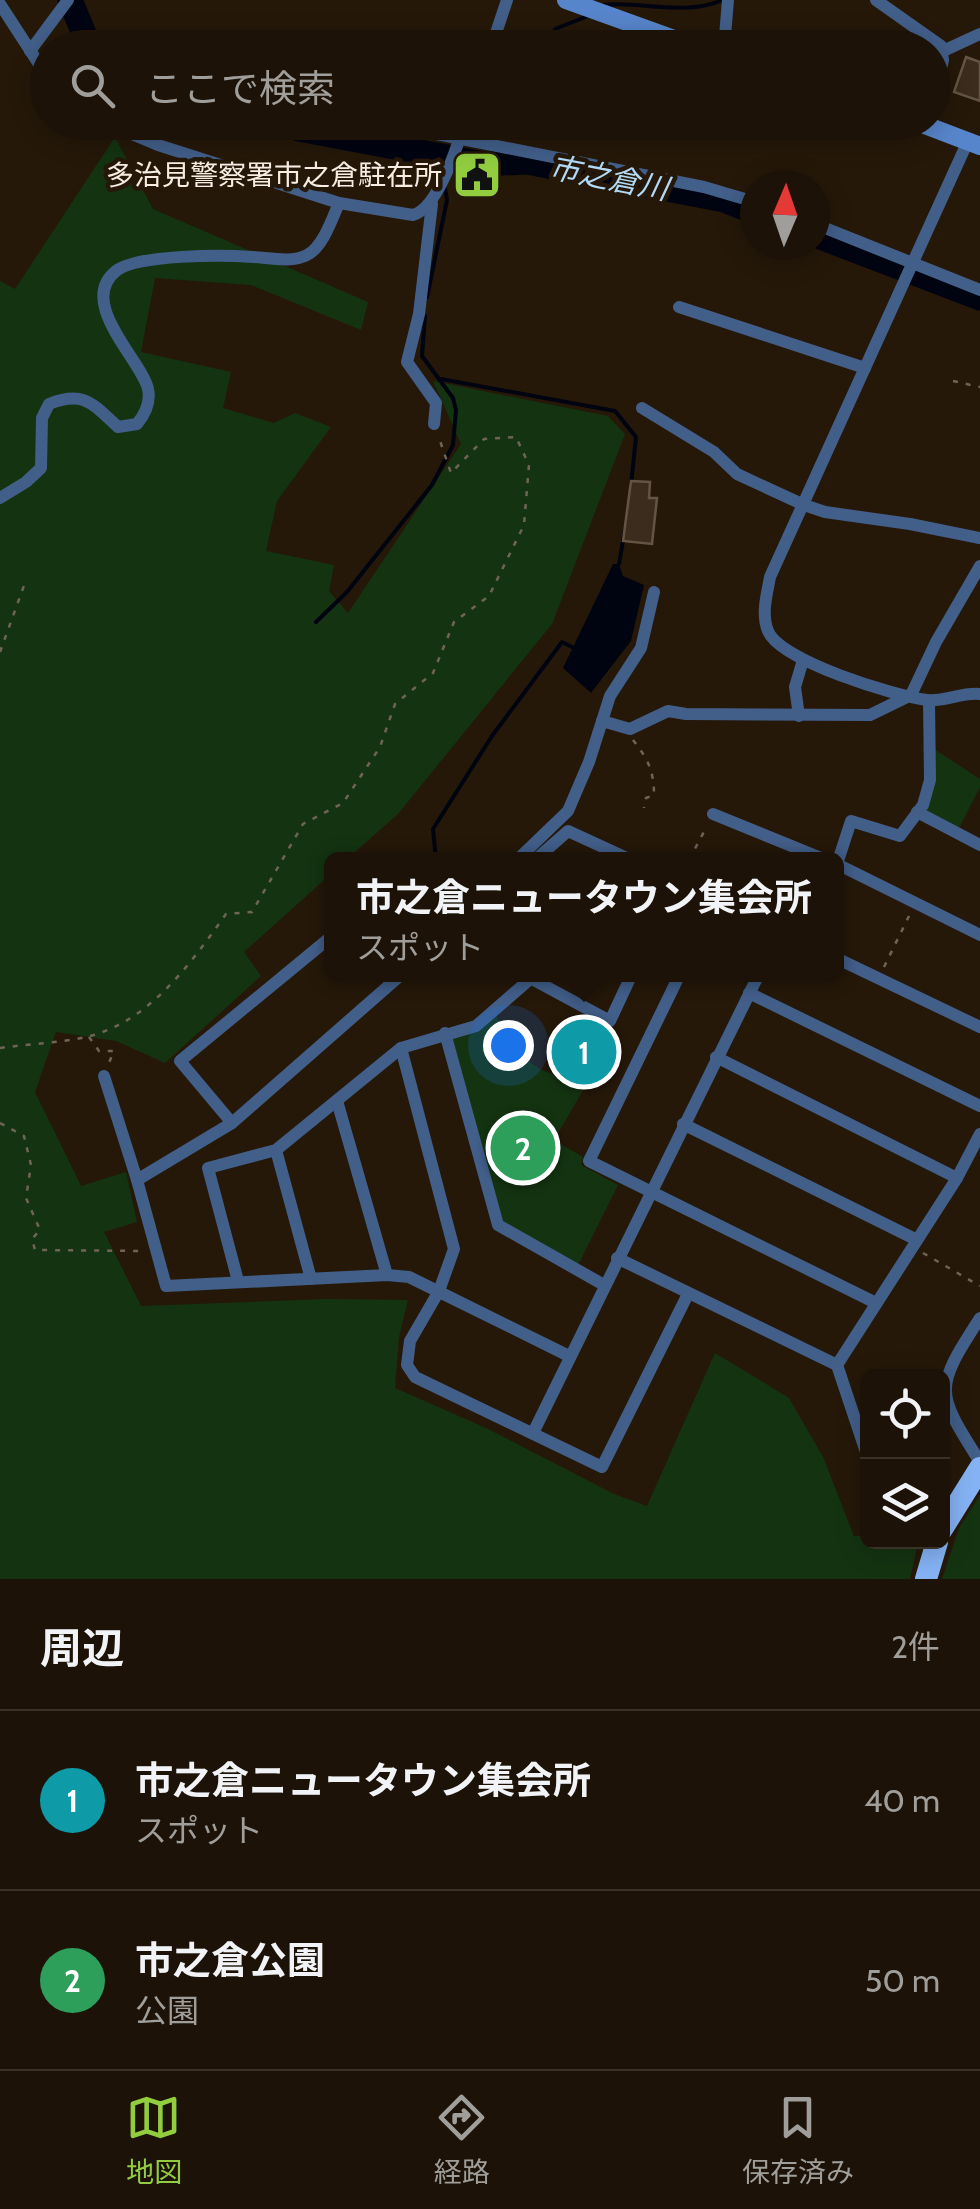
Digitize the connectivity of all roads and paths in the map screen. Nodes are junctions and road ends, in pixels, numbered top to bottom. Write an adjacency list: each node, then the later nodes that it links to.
1 (68, 0): 7 (street)
2 (507, 0): 8 (street)
3 (566, 0): 9 (main road)
4 (876, 0): 11 (street)
5 (728, 3): 10 (street)
6 (0, 4): 14 (street)
7 (46, 30)
8 (497, 30)
9 (650, 30)
10 (726, 30)
11 (918, 30)
12 (980, 34): 13 (street)
13 (950, 48)
14 (30, 51)
15 (950, 134): 19 (main road)
16 (146, 140): 22 (street)
17 (455, 140): 18 (street)
18 (459, 141): 20 (street); 21 (street)
19 (974, 143): 24 (street)
20 (740, 198)
21 (432, 202): 22 (street); 31 (street)
22 (340, 204): 32 (street)
23 (830, 230): 24 (street)
24 (912, 262): 25 (street); 27 (street)
25 (980, 290)
26 (679, 306): 27 (street)
27 (866, 368): 33 (street)
28 (953, 381): 29 (path)
29 (980, 387)
30 (642, 408): 33 (street)
31 (434, 424): 71 (path)
32 (0, 498)
33 (804, 504): 34 (street); 39 (street)
34 (980, 538)
35 (980, 566): 41 (street)
36 (26, 580): 38 (path)
37 (654, 592): 44 (street)
38 (0, 652)
39 (803, 660): 41 (street); 43 (street)
40 (980, 694): 42 (street)
41 (911, 695): 42 (street); 43 (street)
42 (929, 701): 47 (street)
43 (799, 716): 45 (street)
44 (602, 721): 45 (street); 50 (street)
45 (630, 729): 46 (path)
46 (644, 808)
47 (917, 812): 49 (street); 55 (street)
48 (713, 814): 53 (path); 54 (street)
49 (980, 845)
50 (525, 852)
51 (544, 852): 52 (street)
52 (606, 852)
53 (693, 852)
54 (806, 852)
55 (841, 852)
56 (844, 868): 57 (street)
57 (915, 904): 58 (street); 61 (path)
58 (980, 935)
59 (324, 943): 80 (street)
60 (844, 962): 61 (street)
61 (878, 977): 69 (street)
62 (393, 982): 80 (street)
63 (528, 982): 70 (street)
64 (543, 982): 65 (street)
65 (628, 982)
66 (676, 982): 86 (street)
67 (754, 982): 68 (street)
68 (749, 993): 75 (street); 78 (street)
69 (980, 1027)
70 (445, 1033): 73 (street); 93 (street)
71 (88, 1036): 72 (path); 74 (path)
72 (0, 1048)
73 (401, 1048): 77 (street); 95 (street)
74 (114, 1051)
75 (716, 1057): 81 (street); 84 (street)
76 (104, 1076): 85 (street)
77 (337, 1101): 83 (street); 90 (street)
78 (980, 1106)
79 (0, 1123): 88 (path)
80 (232, 1124): 85 (street)
81 (683, 1124): 86 (street); 87 (street)
82 (980, 1134): 84 (street)
83 (276, 1150): 91 (street); 92 (street)
84 (958, 1178): 87 (street)
85 (136, 1180): 88 (street)
86 (650, 1192): 89 (street); 97 (street)
87 (915, 1244): 94 (path); 97 (street)
88 (157, 1250): 92 (street)
89 (617, 1258): 93 (street); 96 (street)
90 (388, 1275): 91 (street); 95 (street)
91 (311, 1280): 92 (street)
92 (238, 1281)
93 (604, 1285): 99 (street)
94 (980, 1286)
95 (439, 1291): 99 (street); 101 (street)
96 (688, 1294): 100 (street); 101 (street)
97 (876, 1303): 100 (street)
98 (980, 1318): 103 (street)
99 (570, 1356): 101 (street)
100 (837, 1365): 102 (street)
101 (534, 1433)
102 (860, 1434)
103 (980, 1465): 104 (highway)
104 (950, 1516)
105 (934, 1549): 106 (highway)
106 (926, 1579)

